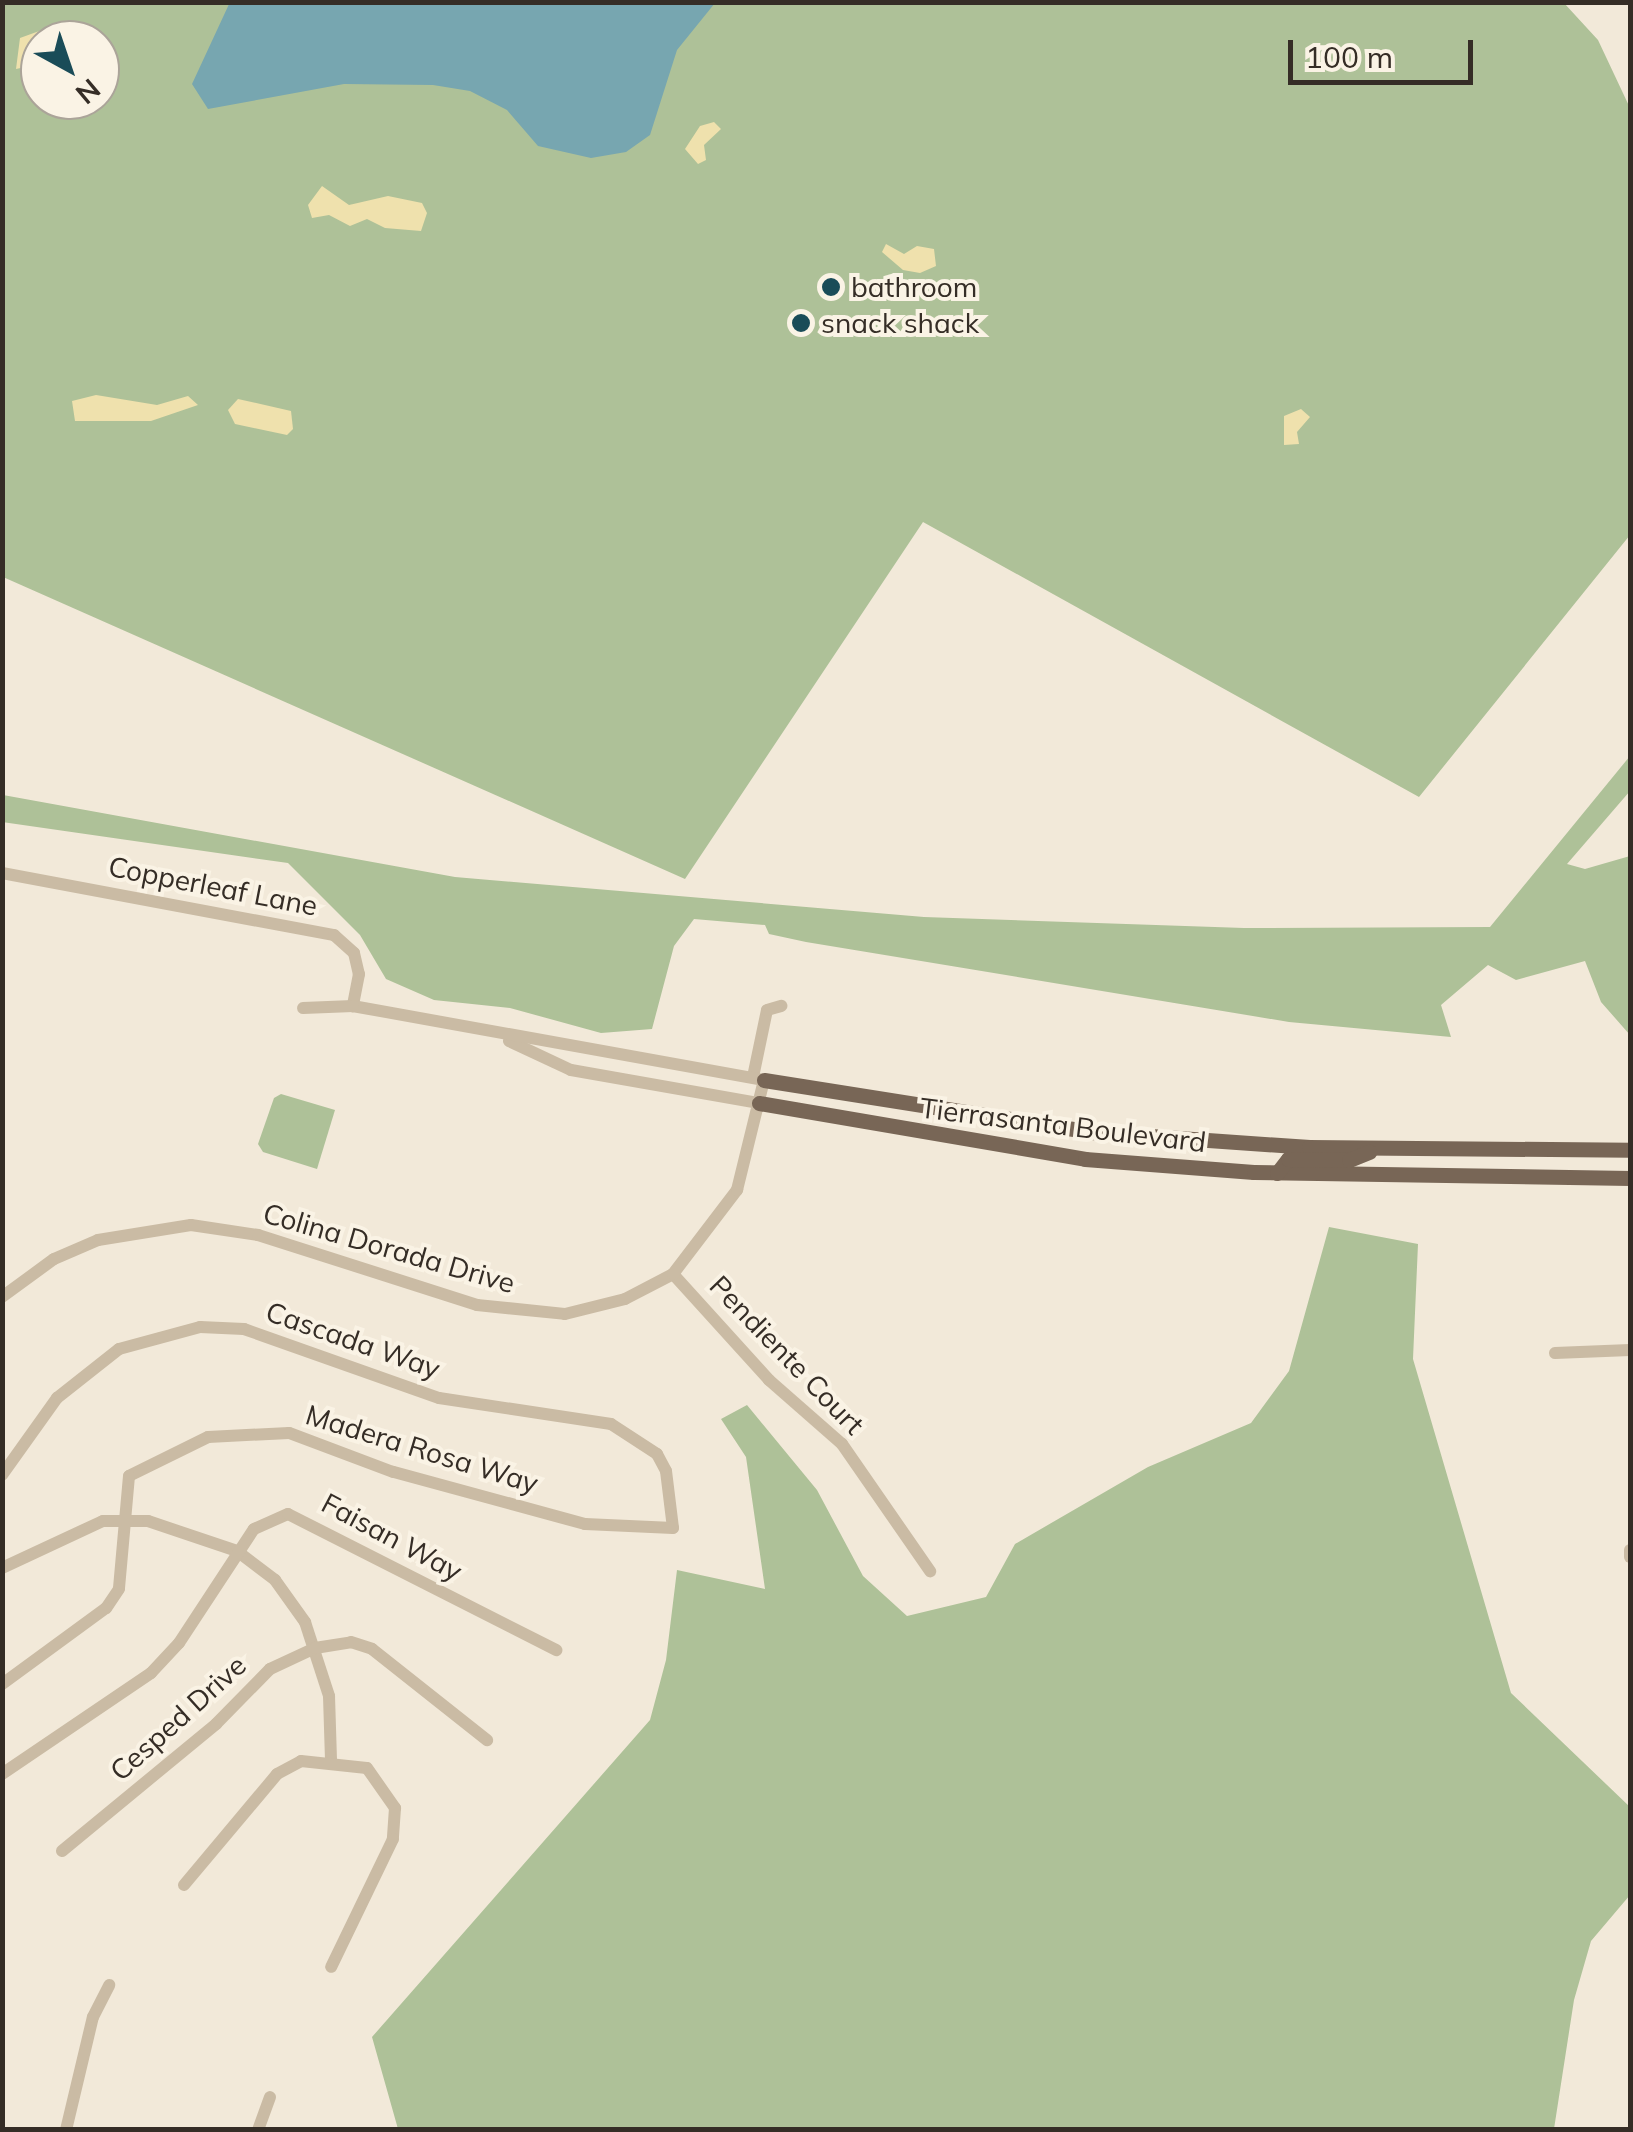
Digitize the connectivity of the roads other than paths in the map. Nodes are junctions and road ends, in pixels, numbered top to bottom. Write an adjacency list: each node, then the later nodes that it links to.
1 (2, 873): 2 (street, Copperleaf Lane)
2 (353, 1006): 4 (street, Tierrasanta Boulevard); 5 (street, Tierrasanta Boulevard)
3 (781, 1006): 6 (street, Colina Dorada Drive)
4 (303, 1008)
5 (502, 1038): 6 (street, Tierrasanta Boulevard); 7 (street, Tierrasanta Boulevard)
6 (759, 1078): 7 (street, Colina Dorada Drive); 8 (main road, Tierrasanta Boulevard)
7 (758, 1104): 10 (main road, Tierrasanta Boulevard); 12 (street, Colina Dorada Drive)
8 (1377, 1149): 9 (main road, Tierrasanta Boulevard); 10 (main road)
9 (1630, 1150)
10 (1277, 1173): 11 (main road, Tierrasanta Boulevard)
11 (1630, 1178)
12 (674, 1274): 13 (street, Colina Dorada Drive); 21 (street, Pendiente Court)
13 (2, 1296)
14 (1630, 1350): 15 (street)
15 (1554, 1353)
16 (2, 1474): 18 (street, Cascada Way)
17 (122, 1520): 18 (street, Madera Rosa Way); 19 (street); 20 (street); 24 (street, Madera Rosa Way)
18 (673, 1528)
19 (237, 1551): 22 (street); 23 (street, Faisan Way); 27 (street, Faisan Way)
20 (2, 1568)
21 (930, 1571)
22 (315, 1648): 25 (street, Cesped Drive); 26 (street); 28 (street, Cesped Drive)
23 (556, 1650)
24 (2, 1684)
25 (487, 1740)
26 (331, 1760): 29 (street); 30 (street)
27 (2, 1774)
28 (62, 1851)
29 (184, 1885)
30 (330, 1967)
31 (109, 1985): 33 (street)
32 (270, 2097): 34 (street)
33 (66, 2130)
34 (258, 2130)

